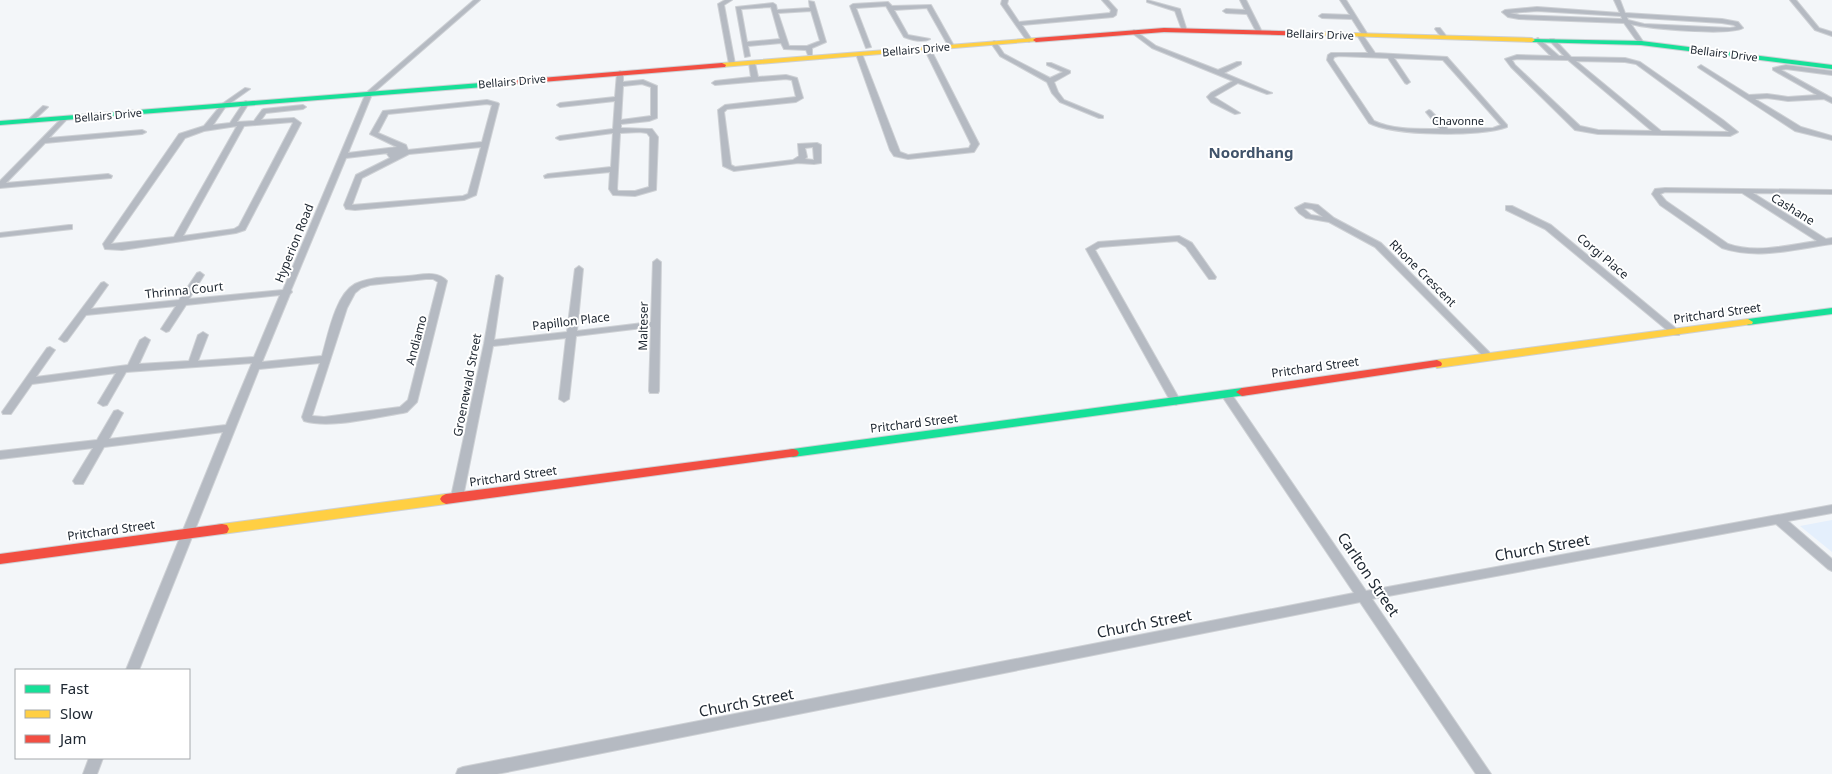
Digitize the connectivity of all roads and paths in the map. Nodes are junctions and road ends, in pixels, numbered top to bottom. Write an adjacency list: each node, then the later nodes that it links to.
1 (476, 0): 53 (street, Hyperion Road)
2 (729, 0): 45 (street)
3 (759, 0): 4 (street)
4 (766, 0)
5 (1005, 0): 22 (street)
6 (1105, 0): 22 (street)
7 (1244, 0): 17 (street)
8 (1344, 0): 20 (street)
9 (1616, 0): 18 (street)
10 (1793, 0): 26 (street)
11 (1149, 1): 23 (street)
12 (811, 2): 14 (street)
13 (891, 8): 35 (street); 36 (street); 37 (street)
14 (813, 9): 16 (street); 38 (street)
15 (1226, 11): 17 (street)
16 (776, 12): 31 (street); 34 (street)
17 (1250, 12): 25 (street)
18 (1622, 13): 21 (street); 21 (street); 21 (street)
19 (1322, 16): 20 (street)
20 (1354, 17): 27 (street)
21 (1626, 21): 33 (street)
22 (1017, 24): 28 (street)
23 (1185, 30): 24 (street, Bellairs Drive); 25 (street, Bellairs Drive)
24 (1134, 32): 28 (street, Bellairs Drive); 50 (street)
25 (1259, 32): 27 (street, Bellairs Drive)
26 (1832, 34)
27 (1363, 35): 29 (street, Bellairs Drive); 39 (street)
28 (1029, 40): 32 (street, Bellairs Drive)
29 (1538, 40): 30 (street, Bellairs Drive); 41 (street)
30 (1552, 40): 33 (street, Bellairs Drive); 43 (street)
31 (783, 41): 34 (street); 38 (street)
32 (994, 43): 36 (street, Bellairs Drive); 56 (street)
33 (1641, 43): 48 (street, Bellairs Drive)
34 (745, 44): 42 (street)
35 (927, 44): 36 (street, Bellairs Drive); 37 (street, Bellairs Drive); 37 (street)
36 (951, 46)
37 (864, 51): 38 (street, Bellairs Drive)
38 (810, 53): 42 (street, Bellairs Drive)
39 (1372, 54): 40 (street, Chavonne); 83 (street, Chavonne)
40 (1389, 55): 58 (street); 83 (street, Chavonne)
41 (1557, 58): 43 (street); 86 (street)
42 (749, 59): 45 (street, Bellairs Drive); 55 (street)
43 (1570, 59): 86 (street); 86 (street)
44 (1239, 63): 50 (street)
45 (732, 64): 54 (street, Bellairs Drive)
46 (1049, 64): 49 (street)
47 (1701, 67): 64 (street)
48 (1832, 67)
49 (1068, 72): 52 (street); 56 (street)
50 (1218, 73): 57 (street)
51 (1832, 73): 65 (street)
52 (1075, 75)
53 (388, 77): 61 (street); 62 (street, Hyperion Road)
54 (620, 78): 61 (street, Bellairs Drive); 66 (street); 77 (street)
55 (755, 79): 59 (street); 93 (street)
56 (1050, 81): 74 (street)
57 (1237, 81): 63 (street); 73 (street)
58 (1406, 82)
59 (715, 83)
60 (248, 89): 68 (street)
61 (418, 89): 62 (street, Bellairs Drive)
62 (369, 93): 67 (street, Bellairs Drive); 92 (street, Hyperion Road)
63 (1269, 93)
64 (1747, 97): 65 (street); 88 (street)
65 (1830, 98)
66 (619, 99): 69 (street); 77 (street)
67 (246, 104): 68 (street, Bellairs Drive); 81 (street)
68 (224, 105): 75 (street, Bellairs Drive); 82 (street)
69 (560, 105)
70 (45, 107): 76 (street)
71 (303, 107): 79 (street)
72 (1429, 112): 83 (street)
73 (1237, 113)
74 (1100, 117)
75 (65, 118): 76 (street, Bellairs Drive); 89 (street)
76 (30, 121): 78 (street, Bellairs Drive)
77 (618, 122): 85 (street)
78 (0, 123)
79 (254, 124): 80 (street); 104 (street)
80 (241, 125): 81 (street); 104 (street)
81 (231, 126): 82 (street)
82 (206, 129): 104 (street)
83 (1445, 130)
84 (142, 132): 89 (street)
85 (617, 132): 87 (street); 94 (street); 94 (street)
86 (1658, 132)
87 (560, 138)
88 (1832, 138)
89 (43, 141): 97 (street)
90 (486, 144): 91 (street); 91 (street); 91 (street)
91 (400, 153): 92 (street)
92 (342, 160): 112 (street, Hyperion Road)
93 (799, 161)
94 (614, 170): 96 (street)
95 (108, 176): 97 (street)
96 (548, 176)
97 (0, 186)
98 (1743, 191): 99 (street); 105 (street, Cashane); 105 (street)
99 (1832, 192)
100 (1509, 208): 118 (street, Corgi Place)
101 (1331, 220): 125 (street, Rhone Crescent)
102 (69, 228): 103 (street)
103 (0, 234)
104 (176, 240)
105 (1829, 243)
106 (657, 262): 116 (street, Malteser)
107 (579, 269): 119 (street)
108 (200, 275): 113 (street)
109 (1212, 277): 134 (street)
110 (499, 278): 123 (street, Groenewald Street)
111 (104, 285): 115 (street)
112 (288, 292): 113 (street, Thrinna Court); 127 (street, Hyperion Road)
113 (183, 303): 115 (street, Thrinna Court); 117 (street)
114 (1832, 312): 118 (street, Pritchard Street)
115 (83, 313): 121 (street)
116 (656, 324): 119 (street, Papillon Place); 131 (street, Malteser)
117 (166, 329)
118 (1676, 333): 125 (street, Pritchard Street)
119 (571, 334): 123 (street, Papillon Place); 133 (street)
120 (203, 335): 128 (street)
121 (64, 339)
122 (145, 340): 129 (street)
123 (489, 344): 142 (street, Groenewald Street)
124 (50, 350): 130 (street)
125 (1488, 356): 132 (street, Pritchard Street)
126 (326, 358): 126 (street, Andiamo); 127 (street)
127 (256, 363): 128 (street); 138 (street, Hyperion Road)
128 (192, 365): 129 (street)
129 (128, 369): 130 (street); 135 (street)
130 (30, 381): 136 (street)
131 (654, 391)
132 (1226, 394): 134 (street, Pritchard Street); 148 (street, Carlton Street)
133 (564, 399)
134 (1176, 402): 142 (street, Pritchard Street)
135 (103, 403)
136 (7, 412)
137 (118, 413): 139 (street)
138 (231, 428): 139 (street); 145 (street, Hyperion Road)
139 (100, 443): 140 (street); 141 (street)
140 (0, 455)
141 (79, 481)
142 (457, 497): 145 (street, Pritchard Street)
143 (1832, 509): 144 (street, Church Street)
144 (1779, 520): 147 (street); 148 (street, Church Street)
145 (188, 534): 146 (street, Pritchard Street); 149 (street, Hyperion Road)
146 (0, 559)
147 (1832, 566)
148 (1364, 596): 152 (street, Church Street); 153 (street, Carlton Street)
149 (132, 669)
150 (96, 759): 151 (street)
151 (90, 774)
152 (463, 774)
153 (1484, 774)

